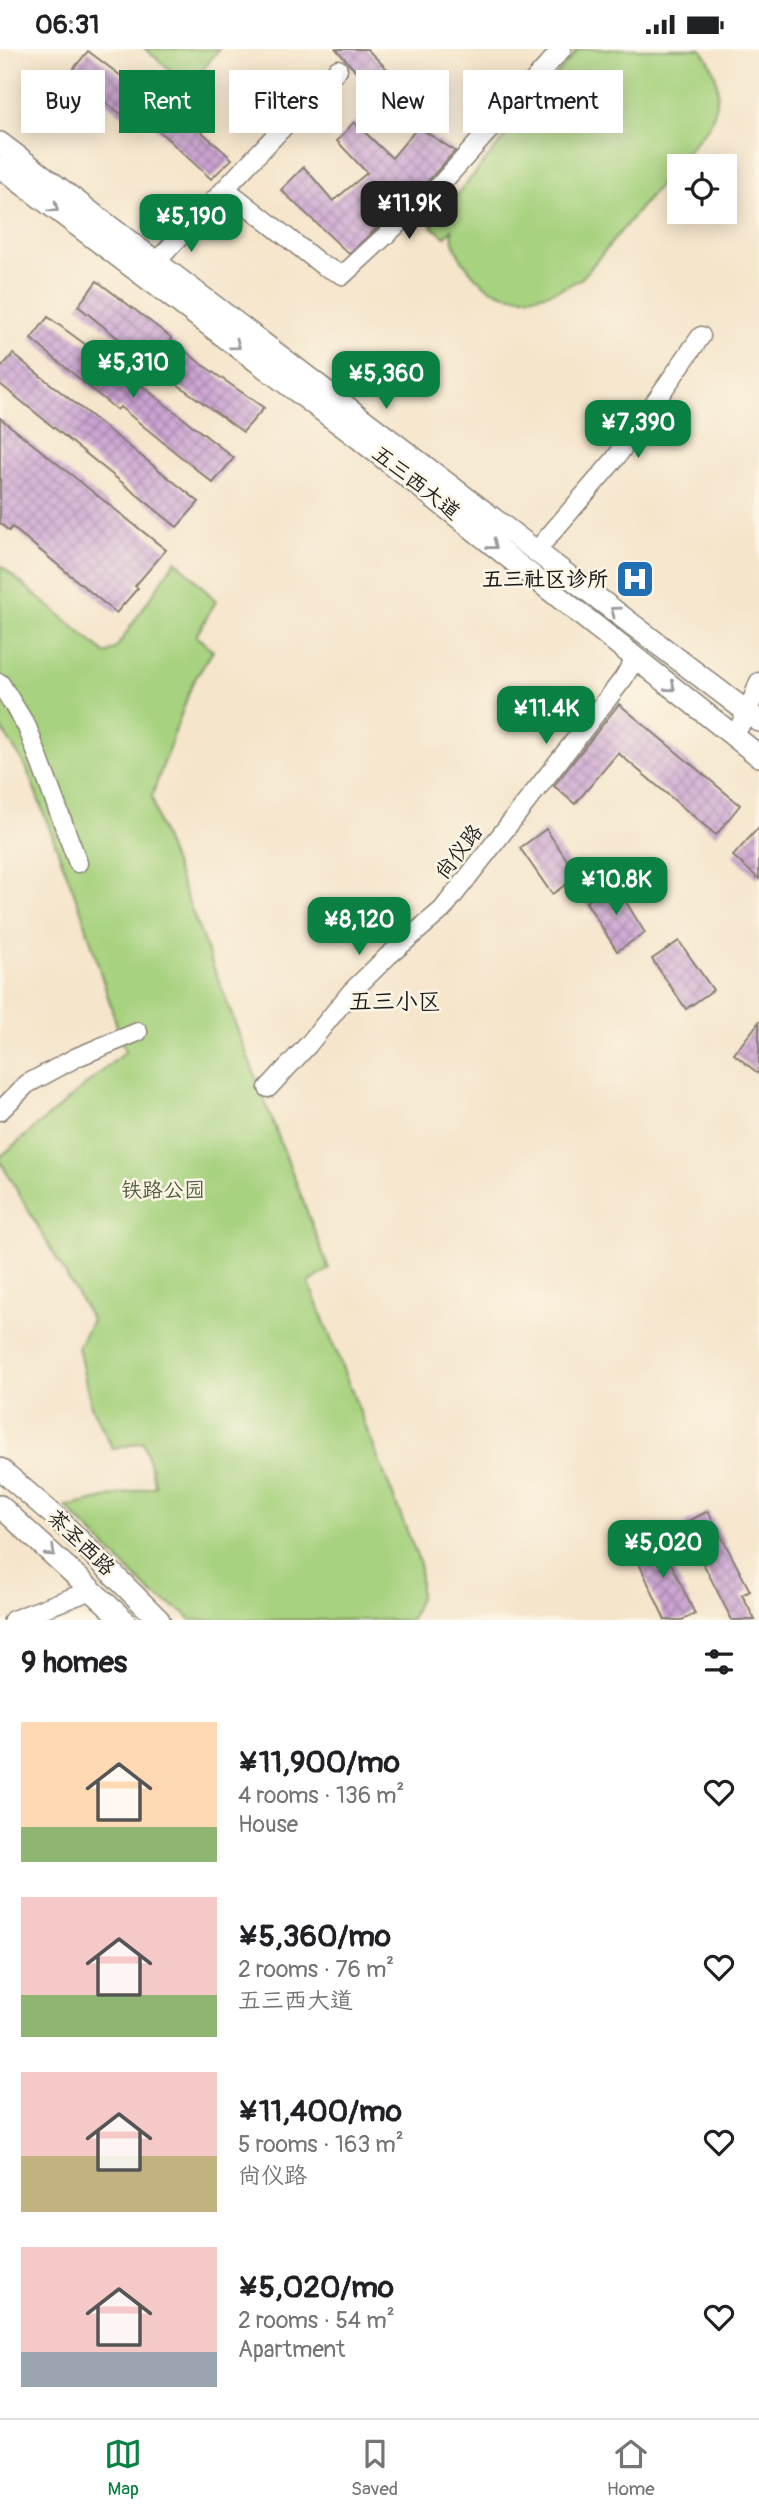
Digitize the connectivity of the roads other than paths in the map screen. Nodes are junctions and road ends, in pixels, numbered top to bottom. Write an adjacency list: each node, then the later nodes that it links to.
1 (562, 49): 5 (street)
2 (338, 69): 5 (street)
3 (0, 143): 6 (main road, 五三西大道)
4 (0, 167): 9 (main road, 五三西大道, one-way to 9)
5 (226, 189): 6 (street)
6 (156, 262): 8 (main road, 五三西大道)
7 (701, 336): 8 (street)
8 (537, 551): 12 (main road, 五三西大道, one-way to 8)
9 (636, 657): 13 (main road, 五三西大道, one-way to 13); 17 (street, 尚仪路)
10 (759, 682): 12 (street)
11 (0, 683): 15 (street)
12 (753, 716): 13 (street)
13 (734, 736): 14 (main road, 五三西大道)
14 (759, 756)
15 (78, 863)
16 (138, 1032): 18 (street)
17 (268, 1088)
18 (0, 1111)
19 (0, 1469): 24 (main road, 茶圣西路)
20 (0, 1506): 21 (main road, 茶圣西路, one-way to 21)
21 (92, 1590): 22 (street); 23 (main road, 茶圣西路)
22 (13, 1620)
23 (124, 1620)
24 (159, 1620)

